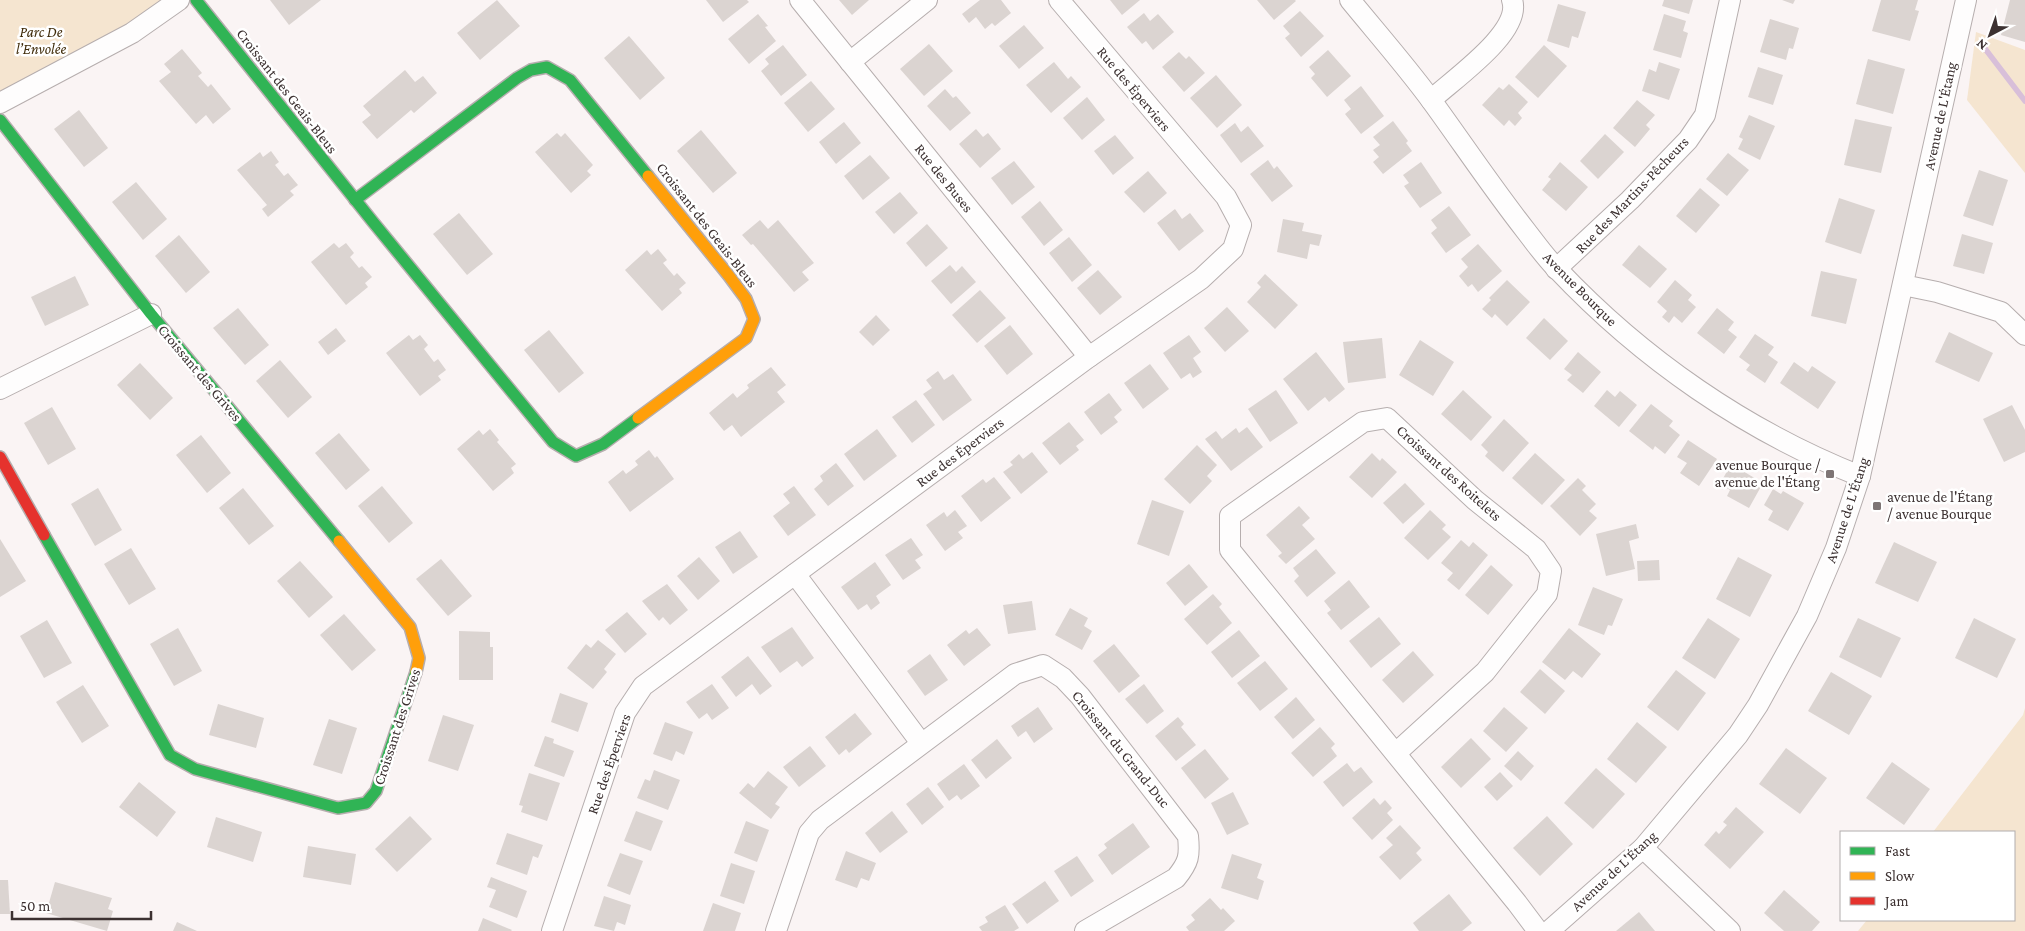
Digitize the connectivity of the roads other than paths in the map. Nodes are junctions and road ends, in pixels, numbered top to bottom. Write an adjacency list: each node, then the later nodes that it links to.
1 (179, 0): 12 (street)
2 (196, 0): 14 (street, Croissant des Geais-Bleus)
3 (800, 0): 10 (street, Rue des Buses)
4 (927, 0): 10 (street)
5 (1058, 0): 19 (street, Rue des Éperviers)
6 (1350, 0): 11 (street, Avenue Bourque)
7 (1512, 0): 11 (street)
8 (1730, 0): 15 (street, Rue des Martins-Pêcheurs)
9 (1966, 0): 16 (street, Avenue de L'Étang)
10 (850, 62): 19 (street, Rue des Buses)
11 (1431, 100): 15 (street, Avenue Bourque)
12 (0, 103)
13 (0, 120): 17 (street, Croissant des Grives)
14 (355, 200): 14 (street, Croissant des Geais-Bleus)
15 (1556, 268): 22 (street, Avenue Bourque)
16 (1903, 285): 18 (street); 22 (street, Avenue de L'Étang)
17 (151, 314): 20 (street, Croissant des Grives); 21 (street, Croissant des Grives)
18 (2025, 335)
19 (1089, 356): 23 (street, Rue des Éperviers)
20 (0, 389)
21 (0, 457)
22 (1860, 476): 26 (street, Avenue de L'Étang)
23 (795, 574): 24 (street); 27 (street, Rue des Éperviers)
24 (921, 744): 28 (street, Croissant du Grand-Duc); 29 (street, Croissant du Grand-Duc)
25 (1396, 753): 25 (street, Croissant des Roitelets); 30 (street, Croissant des Roitelets)
26 (1643, 848): 31 (street, Avenue de L'Étang); 32 (street)
27 (552, 931)
28 (776, 931)
29 (1085, 931)
30 (1538, 931)
31 (1549, 931)
32 (1730, 931)

